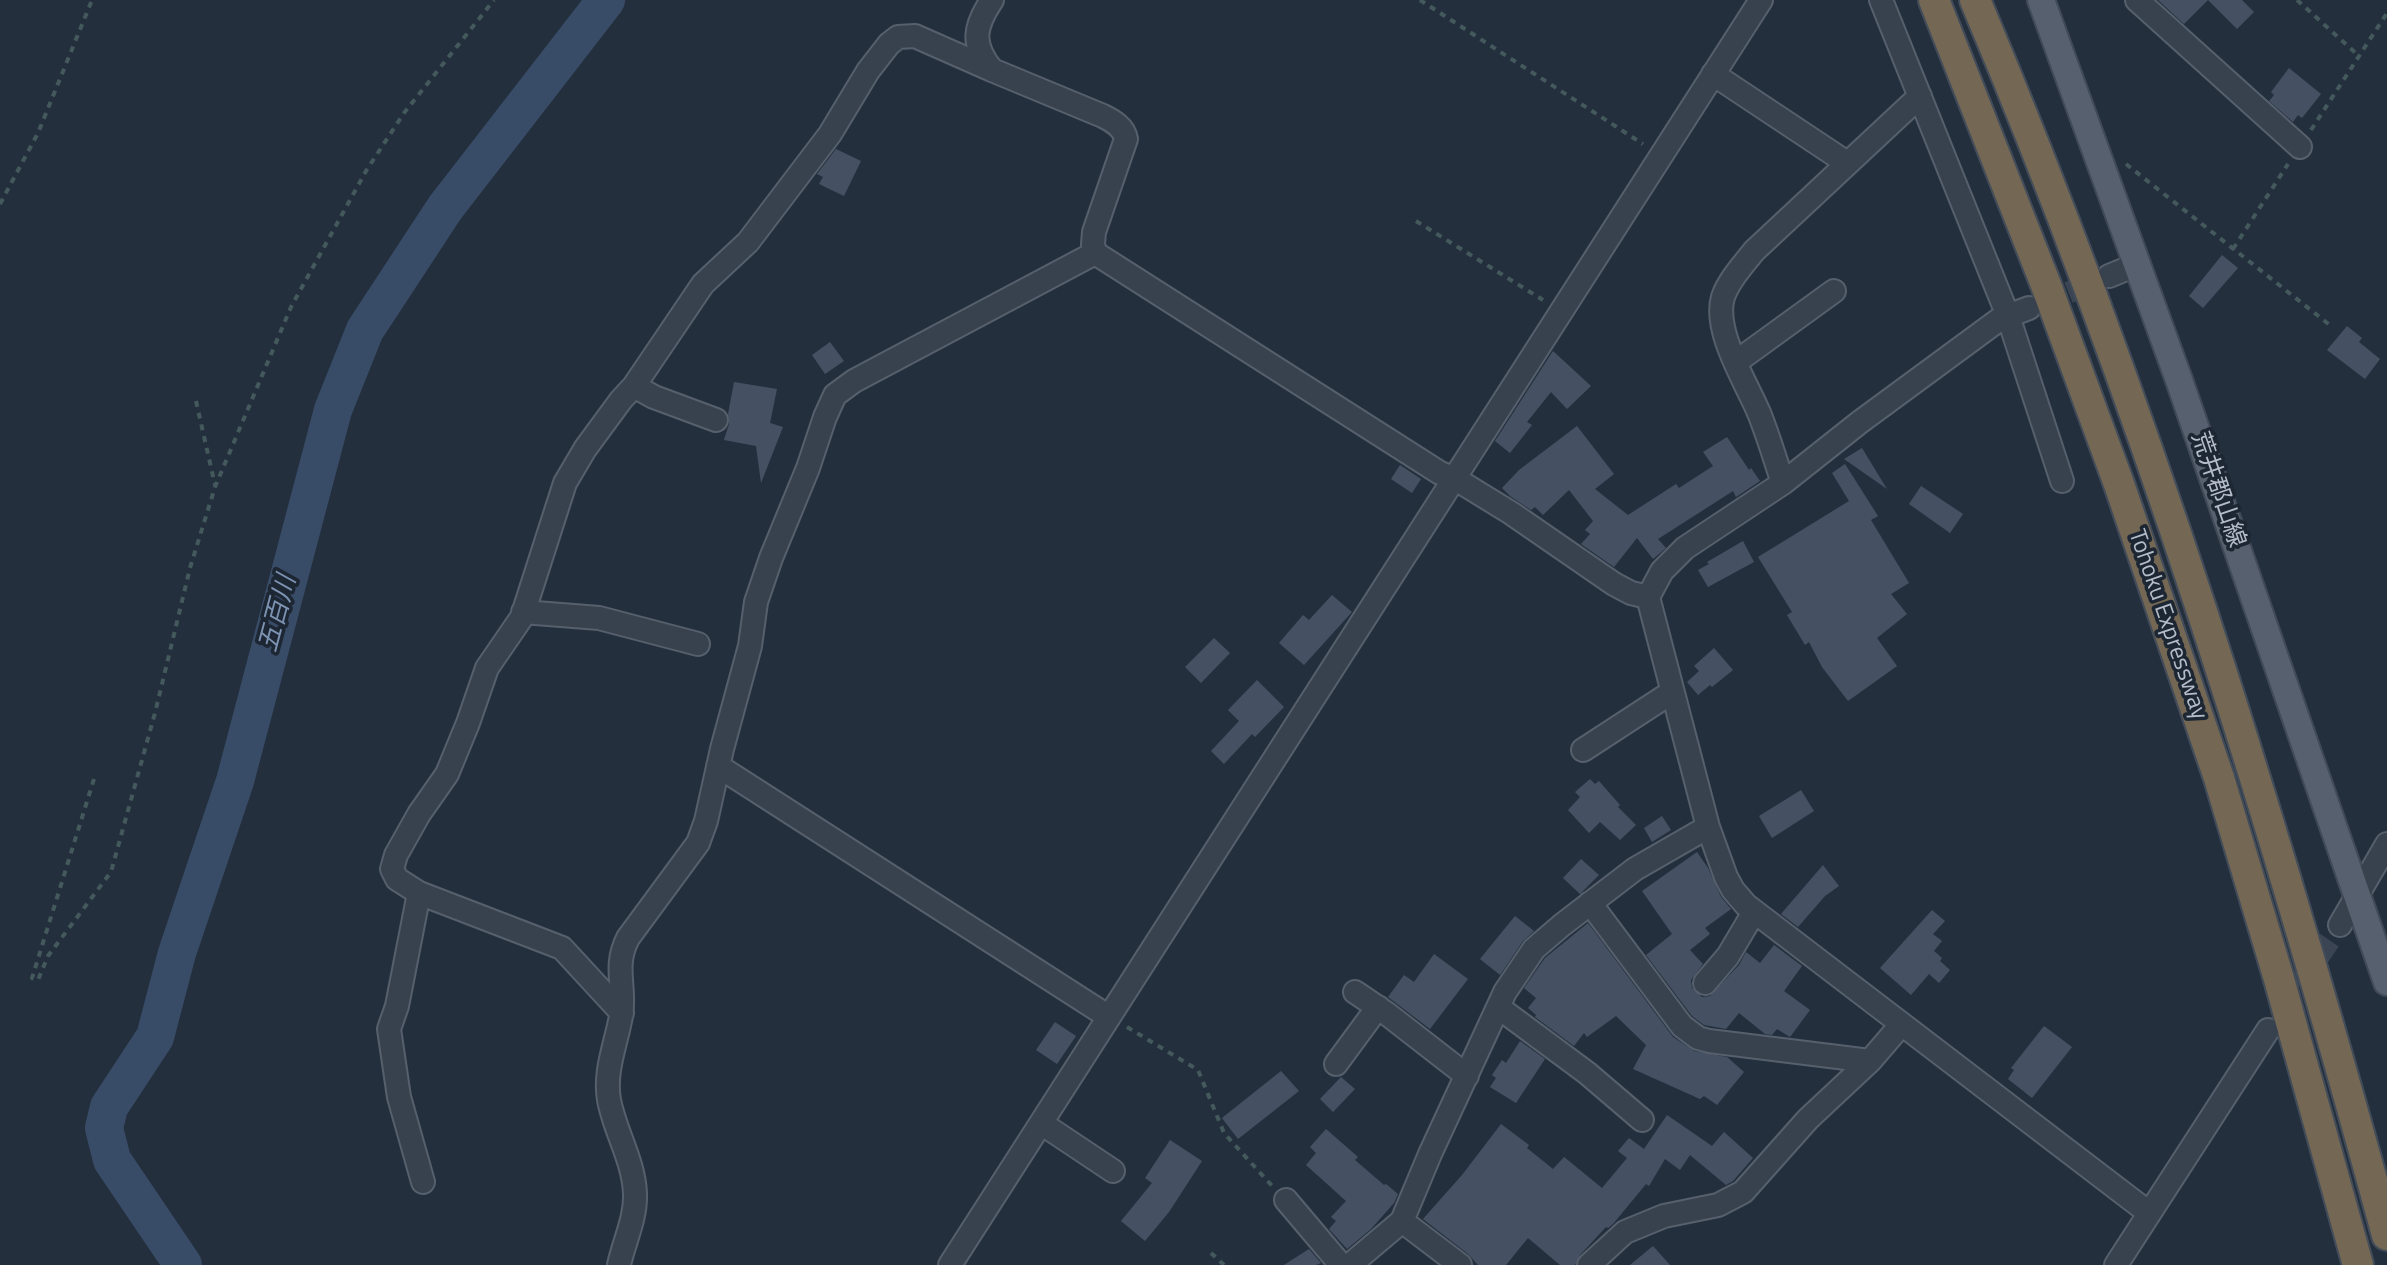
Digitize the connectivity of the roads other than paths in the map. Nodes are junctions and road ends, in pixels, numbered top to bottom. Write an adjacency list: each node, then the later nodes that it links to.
1 (992, 0): 8 (street)
2 (1761, 0): 9 (street)
3 (1881, 0): 10 (street)
4 (1934, 0): 64 (highway, Tohoku Expressway)
5 (1975, 0): 56 (highway, Tohoku Expressway)
6 (2137, 0): 11 (street)
7 (2045, 1): 14 (main road, 荒井郡山線)
8 (992, 70): 13 (street); 19 (street)
9 (1713, 74): 12 (street); 21 (street)
10 (1920, 96): 12 (street); 17 (street)
11 (2300, 147)
12 (1847, 163): 18 (street)
13 (1095, 253): 21 (street); 29 (street)
14 (2136, 265): 15 (street); 33 (main road, 荒井郡山線)
15 (2109, 276)
16 (1834, 291): 18 (street)
17 (2019, 312): 22 (street); 23 (street)
18 (1736, 362): 23 (street)
19 (634, 386): 20 (street); 25 (street)
20 (716, 420)
21 (1454, 478): 24 (street); 43 (street)
22 (2062, 481)
23 (1783, 483): 24 (street)
24 (1648, 597): 27 (street)
25 (523, 612): 26 (street); 32 (street)
26 (698, 644)
27 (1672, 692): 28 (street); 30 (street)
28 (1583, 750)
29 (718, 766): 42 (street); 43 (street)
30 (1708, 827): 34 (street); 35 (street)
31 (2387, 844): 33 (street)
32 (419, 893): 42 (street); 52 (street)
33 (2357, 894): 36 (street); 37 (main road, 荒井郡山線)
34 (1590, 903): 41 (street); 46 (street)
35 (1754, 912): 38 (street); 44 (street)
36 (2340, 925)
37 (2387, 982)
38 (1705, 983)
39 (1355, 992): 40 (street)
40 (1378, 1007): 47 (street); 48 (street)
41 (1498, 1007): 48 (street); 49 (street)
42 (622, 1013): 57 (street)
43 (1109, 1017): 50 (street)
44 (1901, 1025): 46 (street); 54 (street)
45 (2268, 1030): 54 (street)
46 (1870, 1061): 62 (street)
47 (1336, 1064)
48 (1467, 1076): 55 (street)
49 (1642, 1120)
50 (1041, 1123): 51 (street); 58 (street)
51 (1113, 1171)
52 (423, 1182)
53 (1286, 1200): 59 (street)
54 (2149, 1213): 63 (street)
55 (1402, 1221): 60 (street); 61 (street)
56 (2387, 1235)
57 (619, 1265)
58 (950, 1265)
59 (1341, 1265)
60 (1350, 1265)
61 (1460, 1265)
62 (1589, 1265)
63 (2116, 1265)
64 (2358, 1265)

